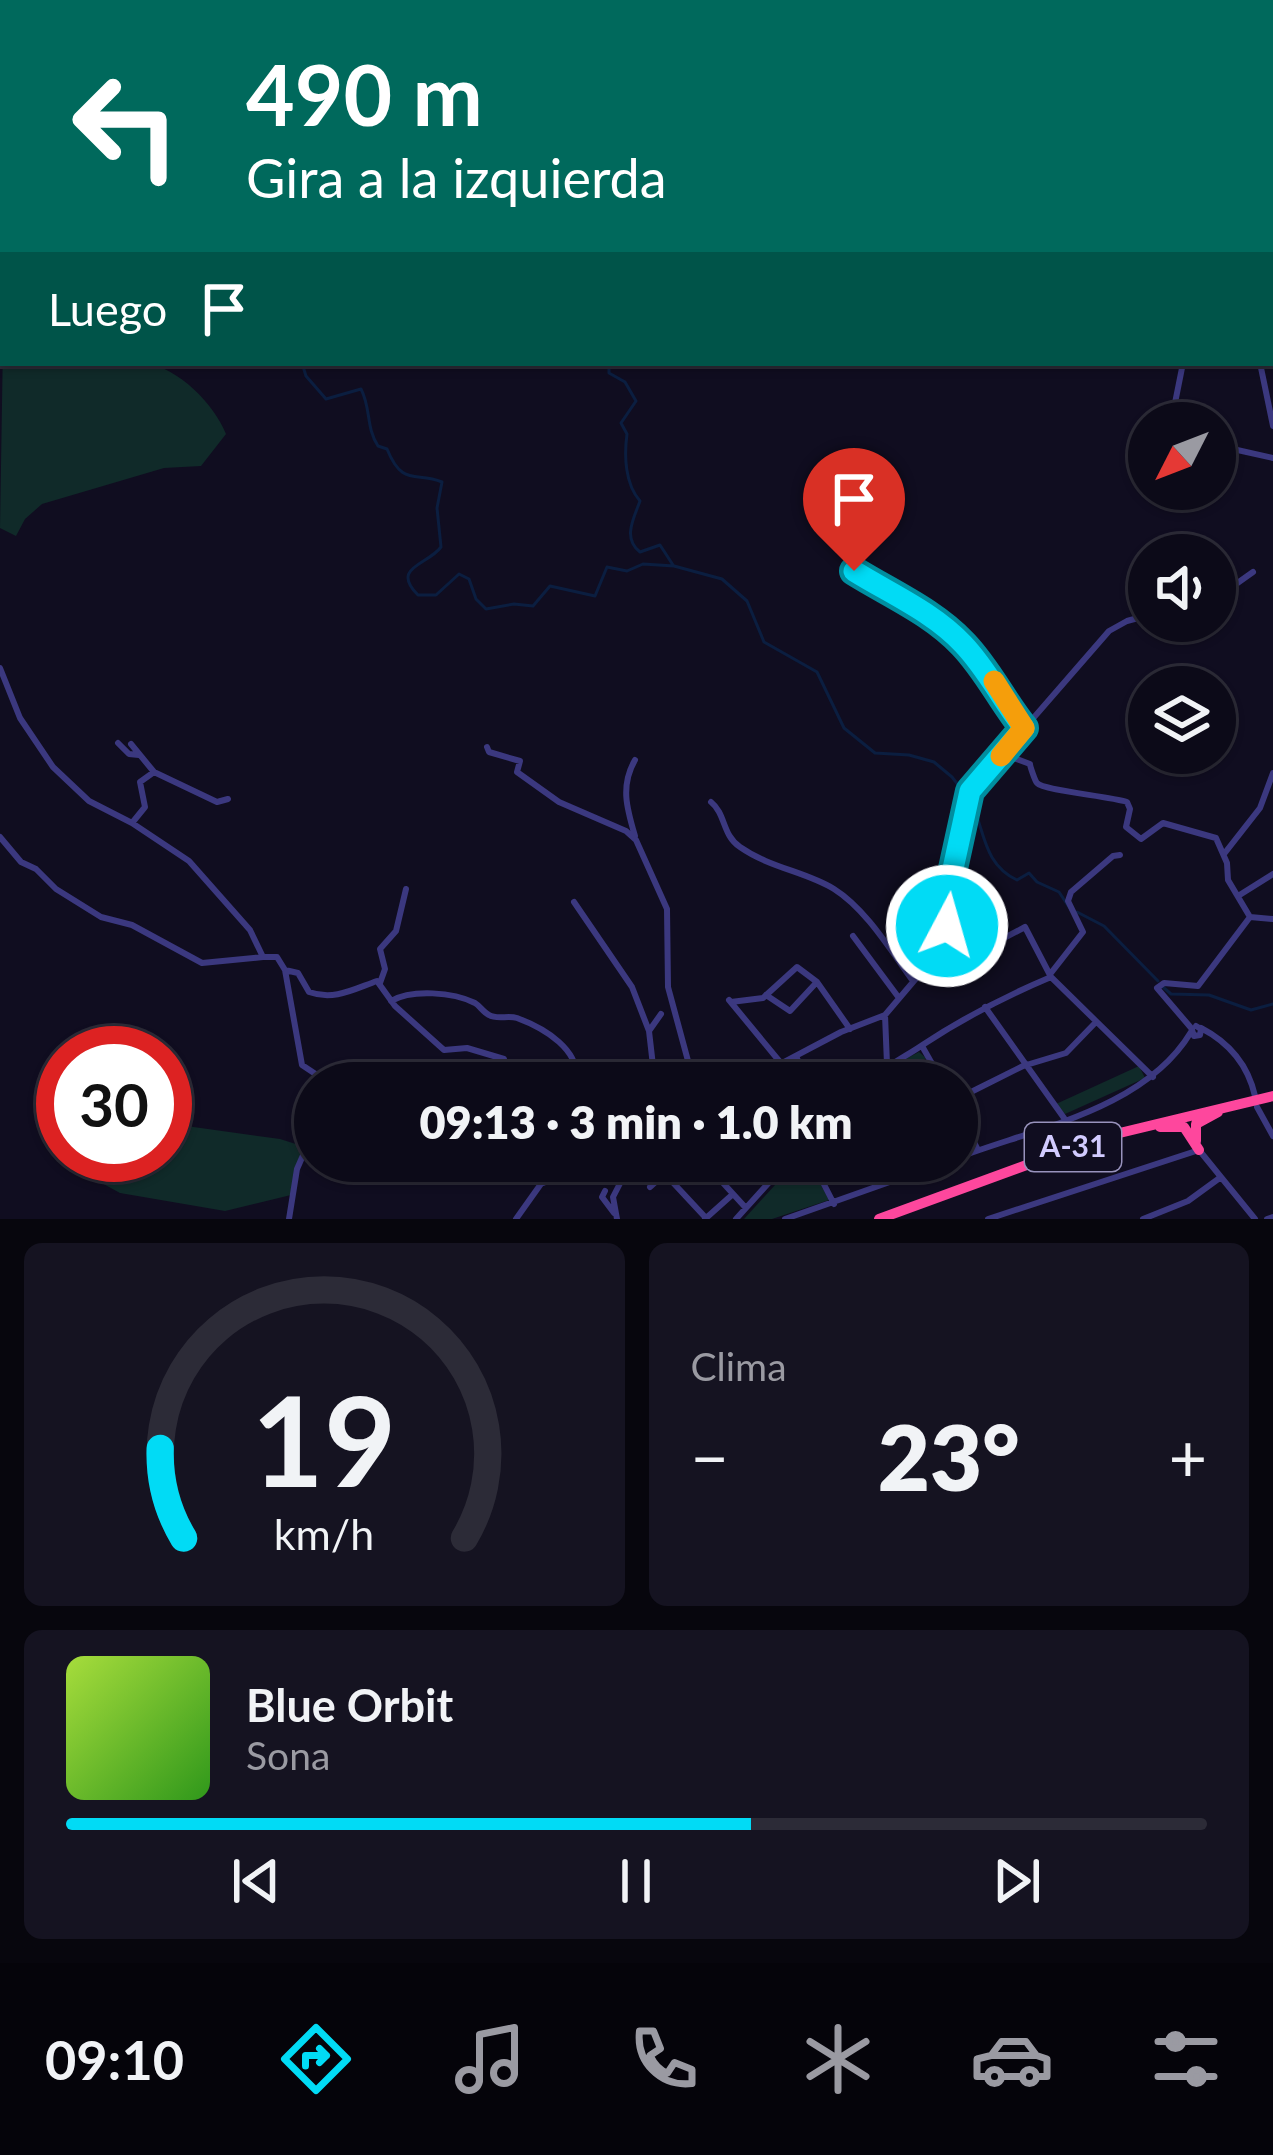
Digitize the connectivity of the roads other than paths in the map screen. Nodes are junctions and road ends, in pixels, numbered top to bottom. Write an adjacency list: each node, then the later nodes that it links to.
1 (1184, 366): 4 (street)
2 (1262, 366): 3 (street)
3 (1270, 395): 5 (street)
4 (1177, 402)
5 (1273, 426)
6 (1236, 452): 7 (street)
7 (1273, 460)
8 (854, 571): 13 (street)
9 (1253, 572): 10 (street)
10 (1236, 584)
11 (1128, 623): 13 (street)
12 (0, 668): 24 (street)
13 (1024, 728): 18 (street)
14 (118, 743): 17 (street)
15 (131, 744): 17 (street)
16 (487, 747): 26 (street)
17 (139, 754): 20 (street)
18 (1003, 754): 27 (street); 39 (street)
19 (635, 760): 26 (street)
20 (154, 772): 22 (street); 24 (street)
21 (1273, 772): 27 (street)
22 (228, 799)
23 (711, 802): 39 (street)
24 (132, 823): 36 (street)
25 (0, 837): 36 (street)
26 (636, 840): 58 (street)
27 (1224, 854): 31 (street)
28 (1120, 855): 38 (street)
29 (1273, 874): 31 (street)
30 (406, 890): 40 (street)
31 (1238, 896): 33 (street)
32 (574, 902): 50 (street)
33 (1250, 917): 34 (street); 51 (street)
34 (1273, 919)
35 (853, 936): 43 (street)
36 (263, 957): 37 (street)
37 (285, 970): 40 (street); 54 (street)
38 (1051, 977): 39 (street); 45 (street); 48 (street)
39 (916, 978): 43 (street)
40 (380, 982): 44 (street)
41 (817, 982): 42 (street); 42 (street); 49 (street)
42 (769, 994): 59 (street)
43 (899, 998): 47 (street)
44 (391, 1001): 55 (street); 56 (street)
45 (985, 1007): 52 (street); 64 (street)
46 (661, 1014): 50 (street)
47 (885, 1015): 49 (street); 61 (street)
48 (1096, 1022): 64 (street); 65 (street)
49 (850, 1029): 53 (street)
50 (649, 1031): 57 (street)
51 (1196, 1031): 65 (street); 67 (street)
52 (922, 1046): 62 (street); 63 (street)
53 (796, 1056): 59 (street); 60 (street)
54 (301, 1062)
55 (505, 1062)
56 (573, 1062)
57 (653, 1062)
58 (688, 1062)
59 (780, 1062)
60 (798, 1062)
61 (886, 1062)
62 (890, 1062)
63 (931, 1062)
64 (1027, 1066): 66 (street); 71 (street)
65 (1153, 1077): 71 (street)
66 (978, 1089)
67 (1255, 1096)
68 (1273, 1099): 70 (highway, A-31); 96 (highway, A-31)
69 (1257, 1107): 73 (street)
70 (1218, 1112): 72 (highway, A-31); 75 (highway)
71 (1064, 1118): 74 (street)
72 (1160, 1126): 75 (highway); 97 (highway, A-31)
73 (1273, 1136)
74 (978, 1150)
75 (1199, 1150): 76 (street); 98 (street)
76 (1221, 1177): 99 (street); 100 (street)
77 (295, 1182): 91 (street)
78 (620, 1182): 93 (street)
79 (656, 1182): 86 (street)
80 (672, 1182): 94 (street)
81 (722, 1182): 88 (street)
82 (766, 1182): 90 (street)
83 (823, 1182): 89 (street)
84 (894, 1182): 89 (street)
85 (543, 1183): 92 (street)
86 (650, 1187)
87 (605, 1191): 93 (street)
88 (733, 1194): 90 (street); 94 (street)
89 (834, 1204): 95 (street)
90 (740, 1215)
91 (289, 1219)
92 (516, 1219)
93 (617, 1219)
94 (706, 1219)
95 (785, 1219)
96 (879, 1219)
97 (895, 1219)
98 (988, 1219)
99 (1143, 1219)
100 (1255, 1219)

